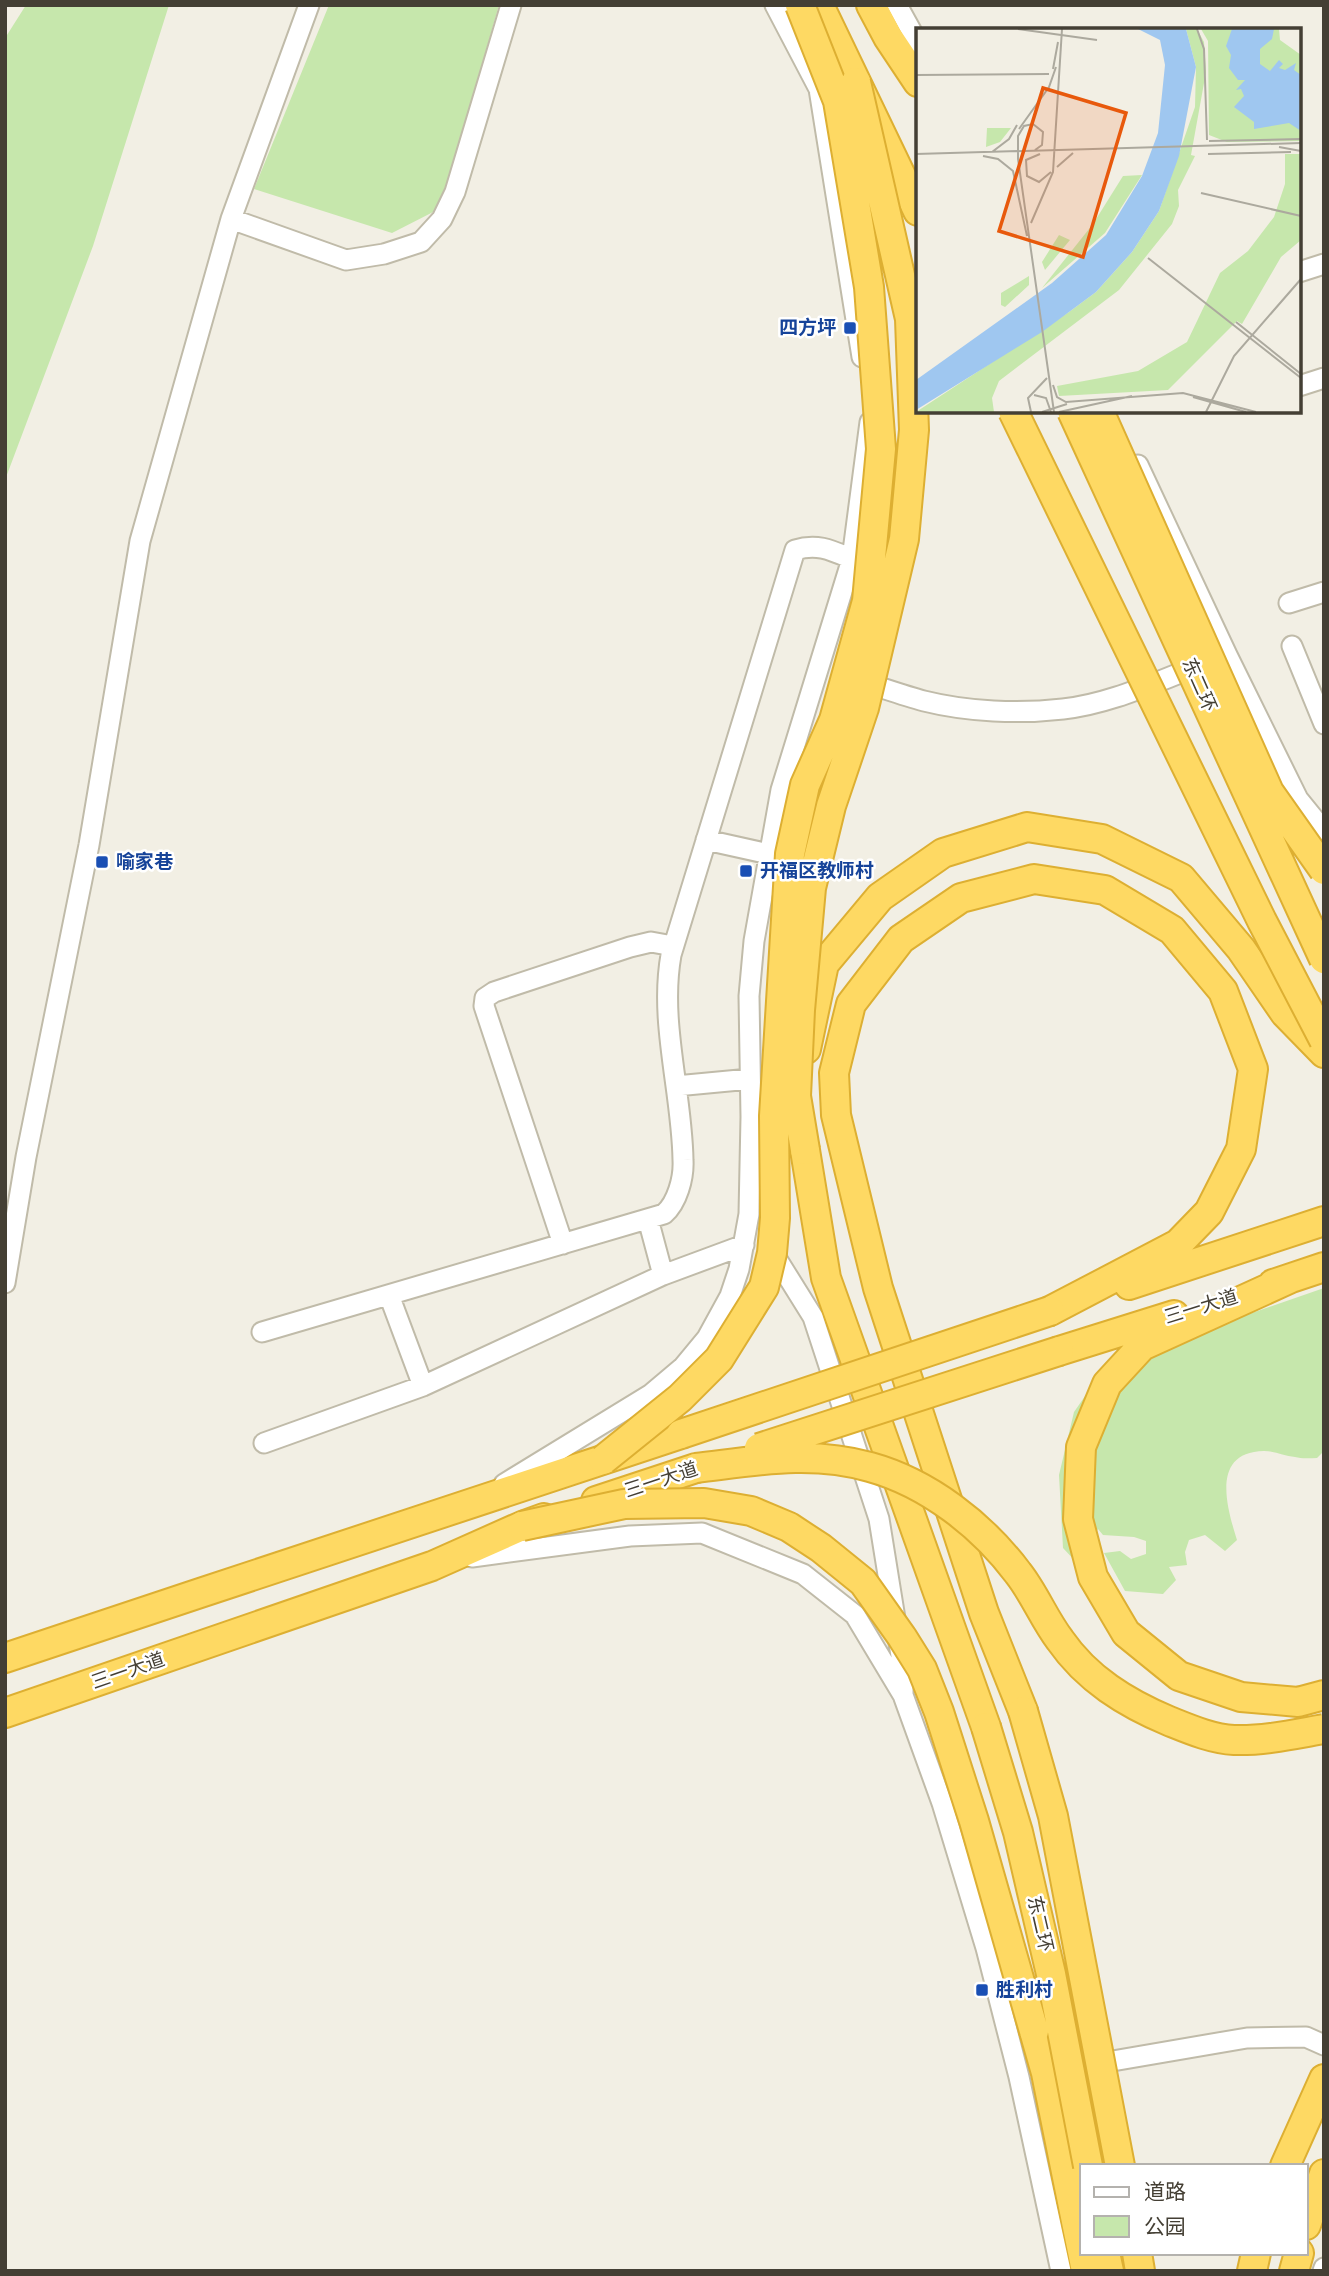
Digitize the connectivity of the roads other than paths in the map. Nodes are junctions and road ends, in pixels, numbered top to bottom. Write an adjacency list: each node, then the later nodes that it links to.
1 (309, 5): 14 (street)
2 (511, 5): 14 (street)
3 (775, 5): 23 (street)
4 (800, 5): 56 (highway, bridge)
5 (819, 5): 11 (highway)
6 (871, 5): 8 (highway)
7 (897, 5): 9 (street)
8 (888, 37): 10 (highway); 12 (highway)
9 (916, 39)
10 (916, 79)
11 (856, 82): 13 (highway, bridge); 41 (highway, bridge)
12 (916, 94)
13 (916, 207)
14 (231, 219): 50 (street)
15 (1324, 264): 16 (street)
16 (1301, 271)
17 (1324, 378): 18 (street)
18 (1301, 385)
19 (1014, 413): 37 (highway, bridge)
20 (1073, 413): 36 (highway, 东二环, bridge)
21 (1099, 413): 34 (highway, bridge)
22 (1114, 413): 27 (street)
23 (852, 559): 28 (street); 32 (street)
24 (1324, 592): 25 (street)
25 (1289, 603)
26 (1292, 646): 29 (street)
27 (1227, 655): 28 (street); 31 (street)
28 (820, 669): 33 (street)
29 (1319, 700): 30 (street)
30 (1324, 724)
31 (1324, 831)
32 (706, 840): 33 (street); 35 (street)
33 (769, 854): 39 (street)
34 (1324, 870)
35 (673, 946): 40 (street); 45 (street)
36 (1324, 959)
37 (1324, 1040)
38 (1324, 1053): 41 (highway, bridge)
39 (750, 1079): 40 (street); 42 (street)
40 (676, 1086): 43 (street)
41 (796, 1096): 69 (highway, 东二环, bridge)
42 (749, 1214): 46 (street); 62 (street)
43 (648, 1219): 45 (street); 48 (street)
44 (1324, 1222): 52 (highway, 三一大道)
45 (563, 1244): 51 (street)
46 (744, 1245): 48 (street); 58 (street)
47 (1324, 1267): 49 (highway, 三一大道)
48 (663, 1275): 54 (street)
49 (1289, 1279): 57 (highway, 三一大道, bridge); 63 (highway)
50 (5, 1283)
51 (389, 1295): 53 (street); 54 (street)
52 (1050, 1311): 56 (highway, 三一大道, bridge); 70 (highway, bridge)
53 (262, 1332)
54 (423, 1386): 55 (street)
55 (264, 1443)
56 (603, 1461): 58 (highway, 三一大道)
57 (696, 1468): 59 (highway, 三一大道, bridge); 65 (highway, bridge)
58 (464, 1508): 61 (highway, 三一大道)
59 (522, 1526): 60 (highway, 三一大道); 67 (highway, bridge)
60 (432, 1566): 62 (street); 64 (highway, 三一大道)
61 (5, 1658)
62 (903, 1695): 67 (street)
63 (1324, 1695)
64 (5, 1713)
65 (1324, 1729)
66 (1324, 2045): 67 (street)
67 (1033, 2075): 74 (highway); 75 (street)
68 (1324, 2079): 71 (highway)
69 (1088, 2164)
70 (1120, 2164)
71 (1286, 2164)
72 (1324, 2174): 73 (highway)
73 (1308, 2219)
74 (1080, 2249)
75 (1060, 2271)

